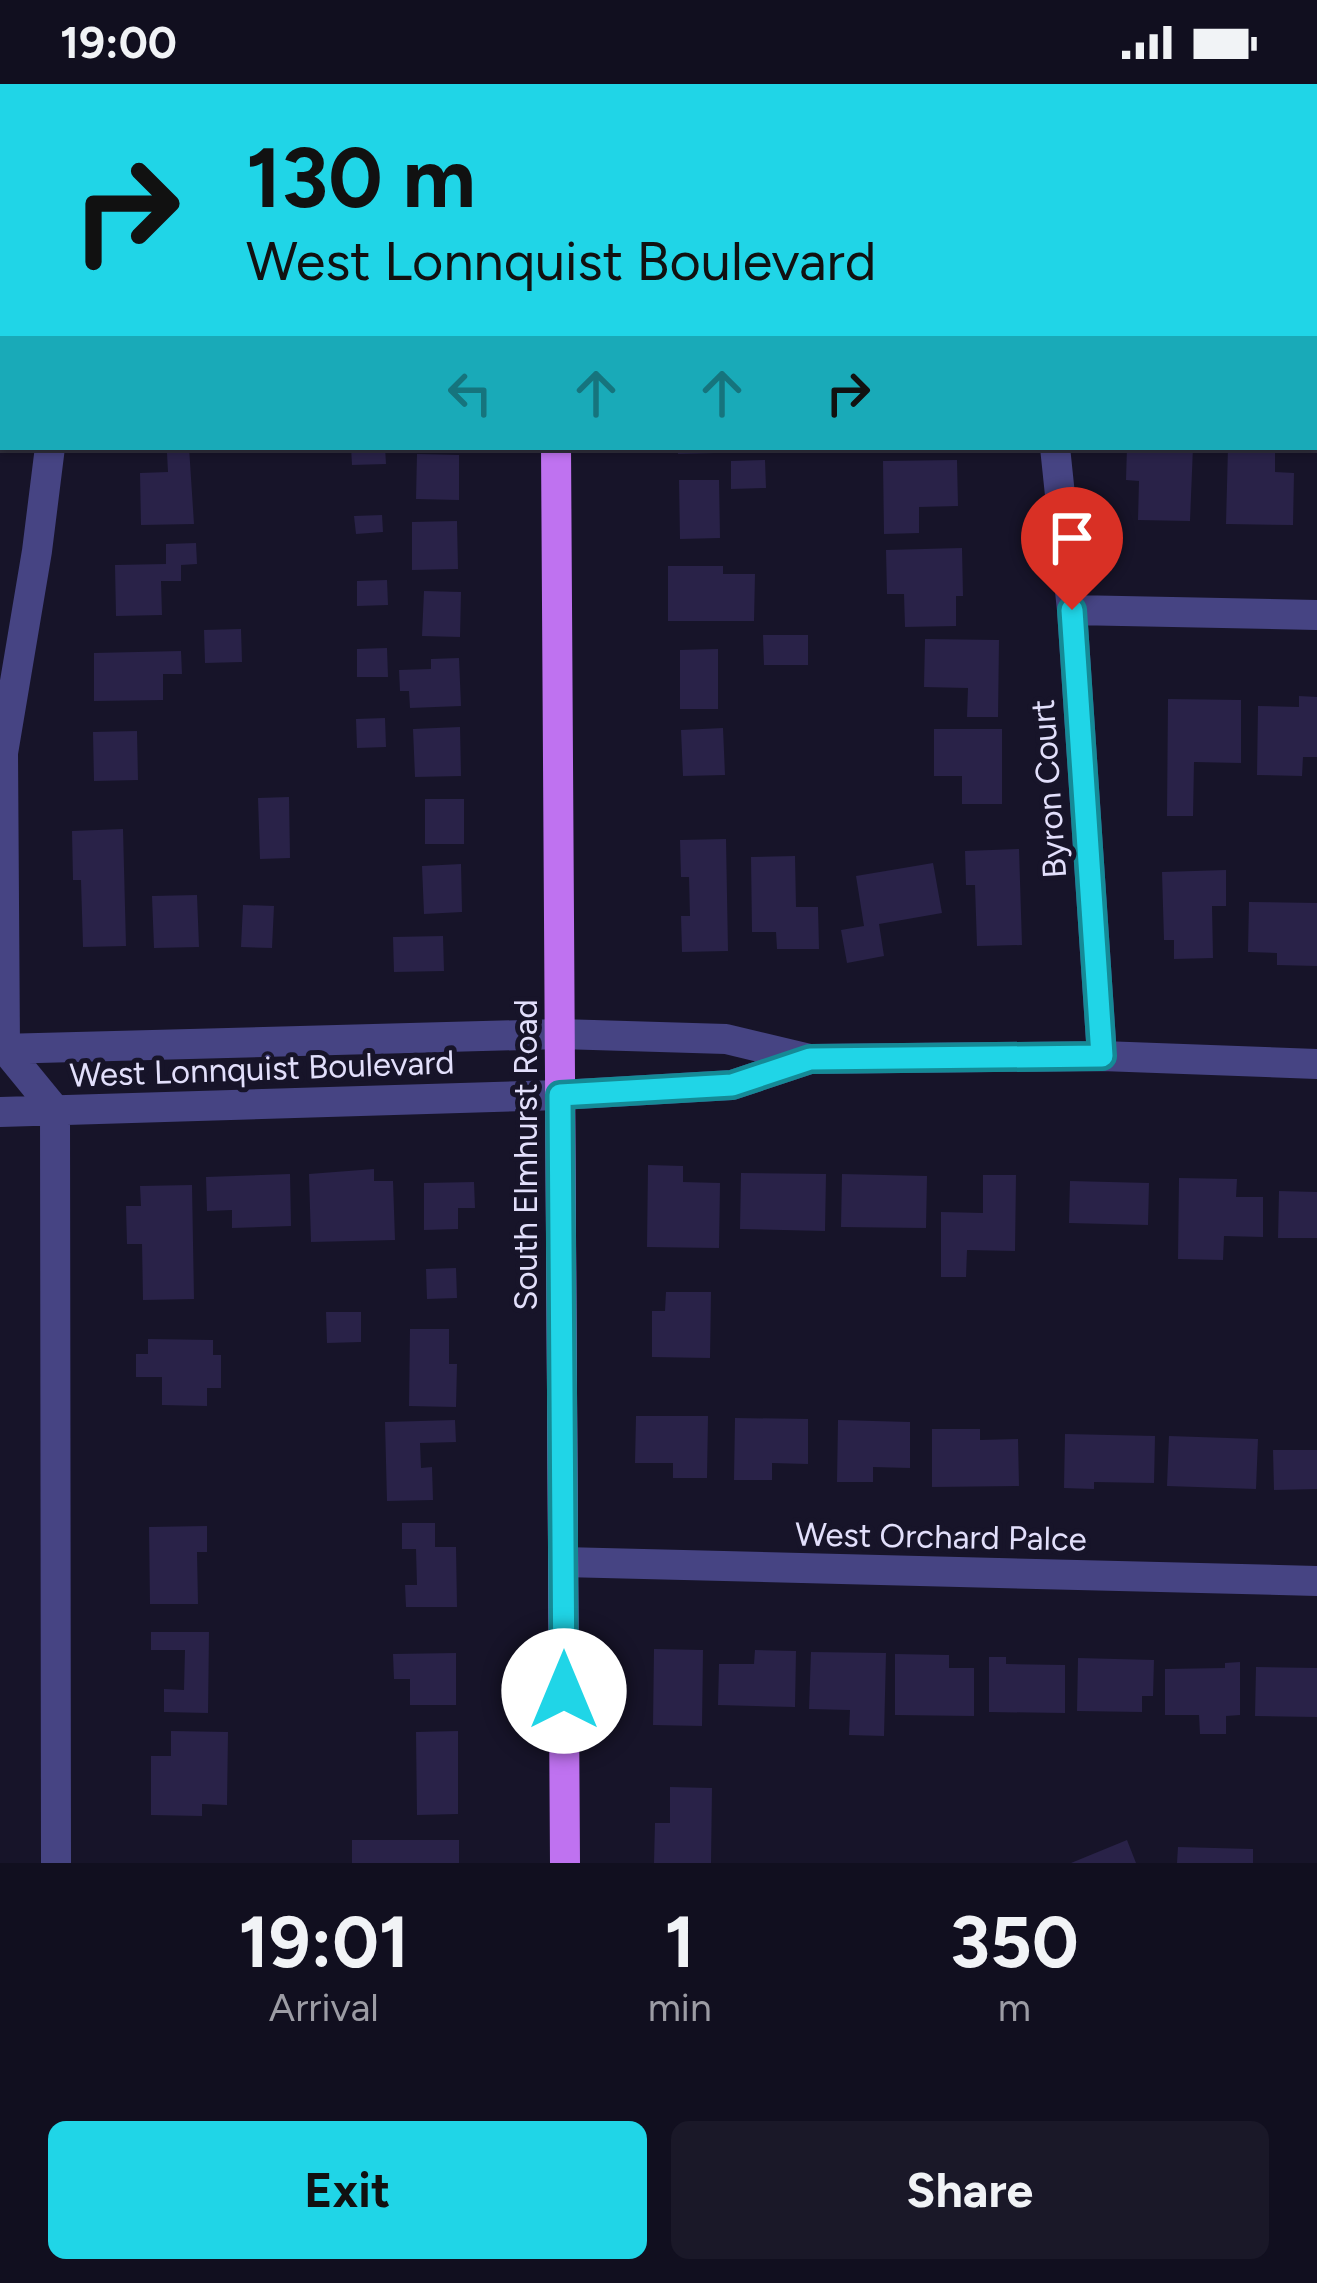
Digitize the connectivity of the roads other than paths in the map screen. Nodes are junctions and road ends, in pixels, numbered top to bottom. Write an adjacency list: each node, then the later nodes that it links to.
1 (50, 450): 7 (street)
2 (556, 450): 6 (main road, South Elmhurst Road)
3 (1055, 450): 4 (street, Byron Court)
4 (1072, 610): 5 (street); 8 (street, Byron Court)
5 (1317, 615)
6 (560, 1034): 7 (street, West Lonnquist Boulevard); 9 (street, West Lonnquist Boulevard); 11 (main road, South Elmhurst Road)
7 (3, 1049): 12 (street)
8 (1102, 1056): 9 (street, West Lonnquist Boulevard); 10 (street, West Lonnquist Boulevard)
9 (810, 1059): 11 (street, West Lonnquist Boulevard)
10 (1317, 1064)
11 (560, 1095): 12 (street, West Lonnquist Boulevard); 14 (main road, South Elmhurst Road)
12 (55, 1110): 13 (street, West Lonnquist Boulevard); 16 (street)
13 (0, 1112)
14 (563, 1562): 15 (street, West Orchard Palce); 17 (main road, South Elmhurst Road)
15 (1317, 1581)
16 (56, 1863)
17 (566, 1863)

